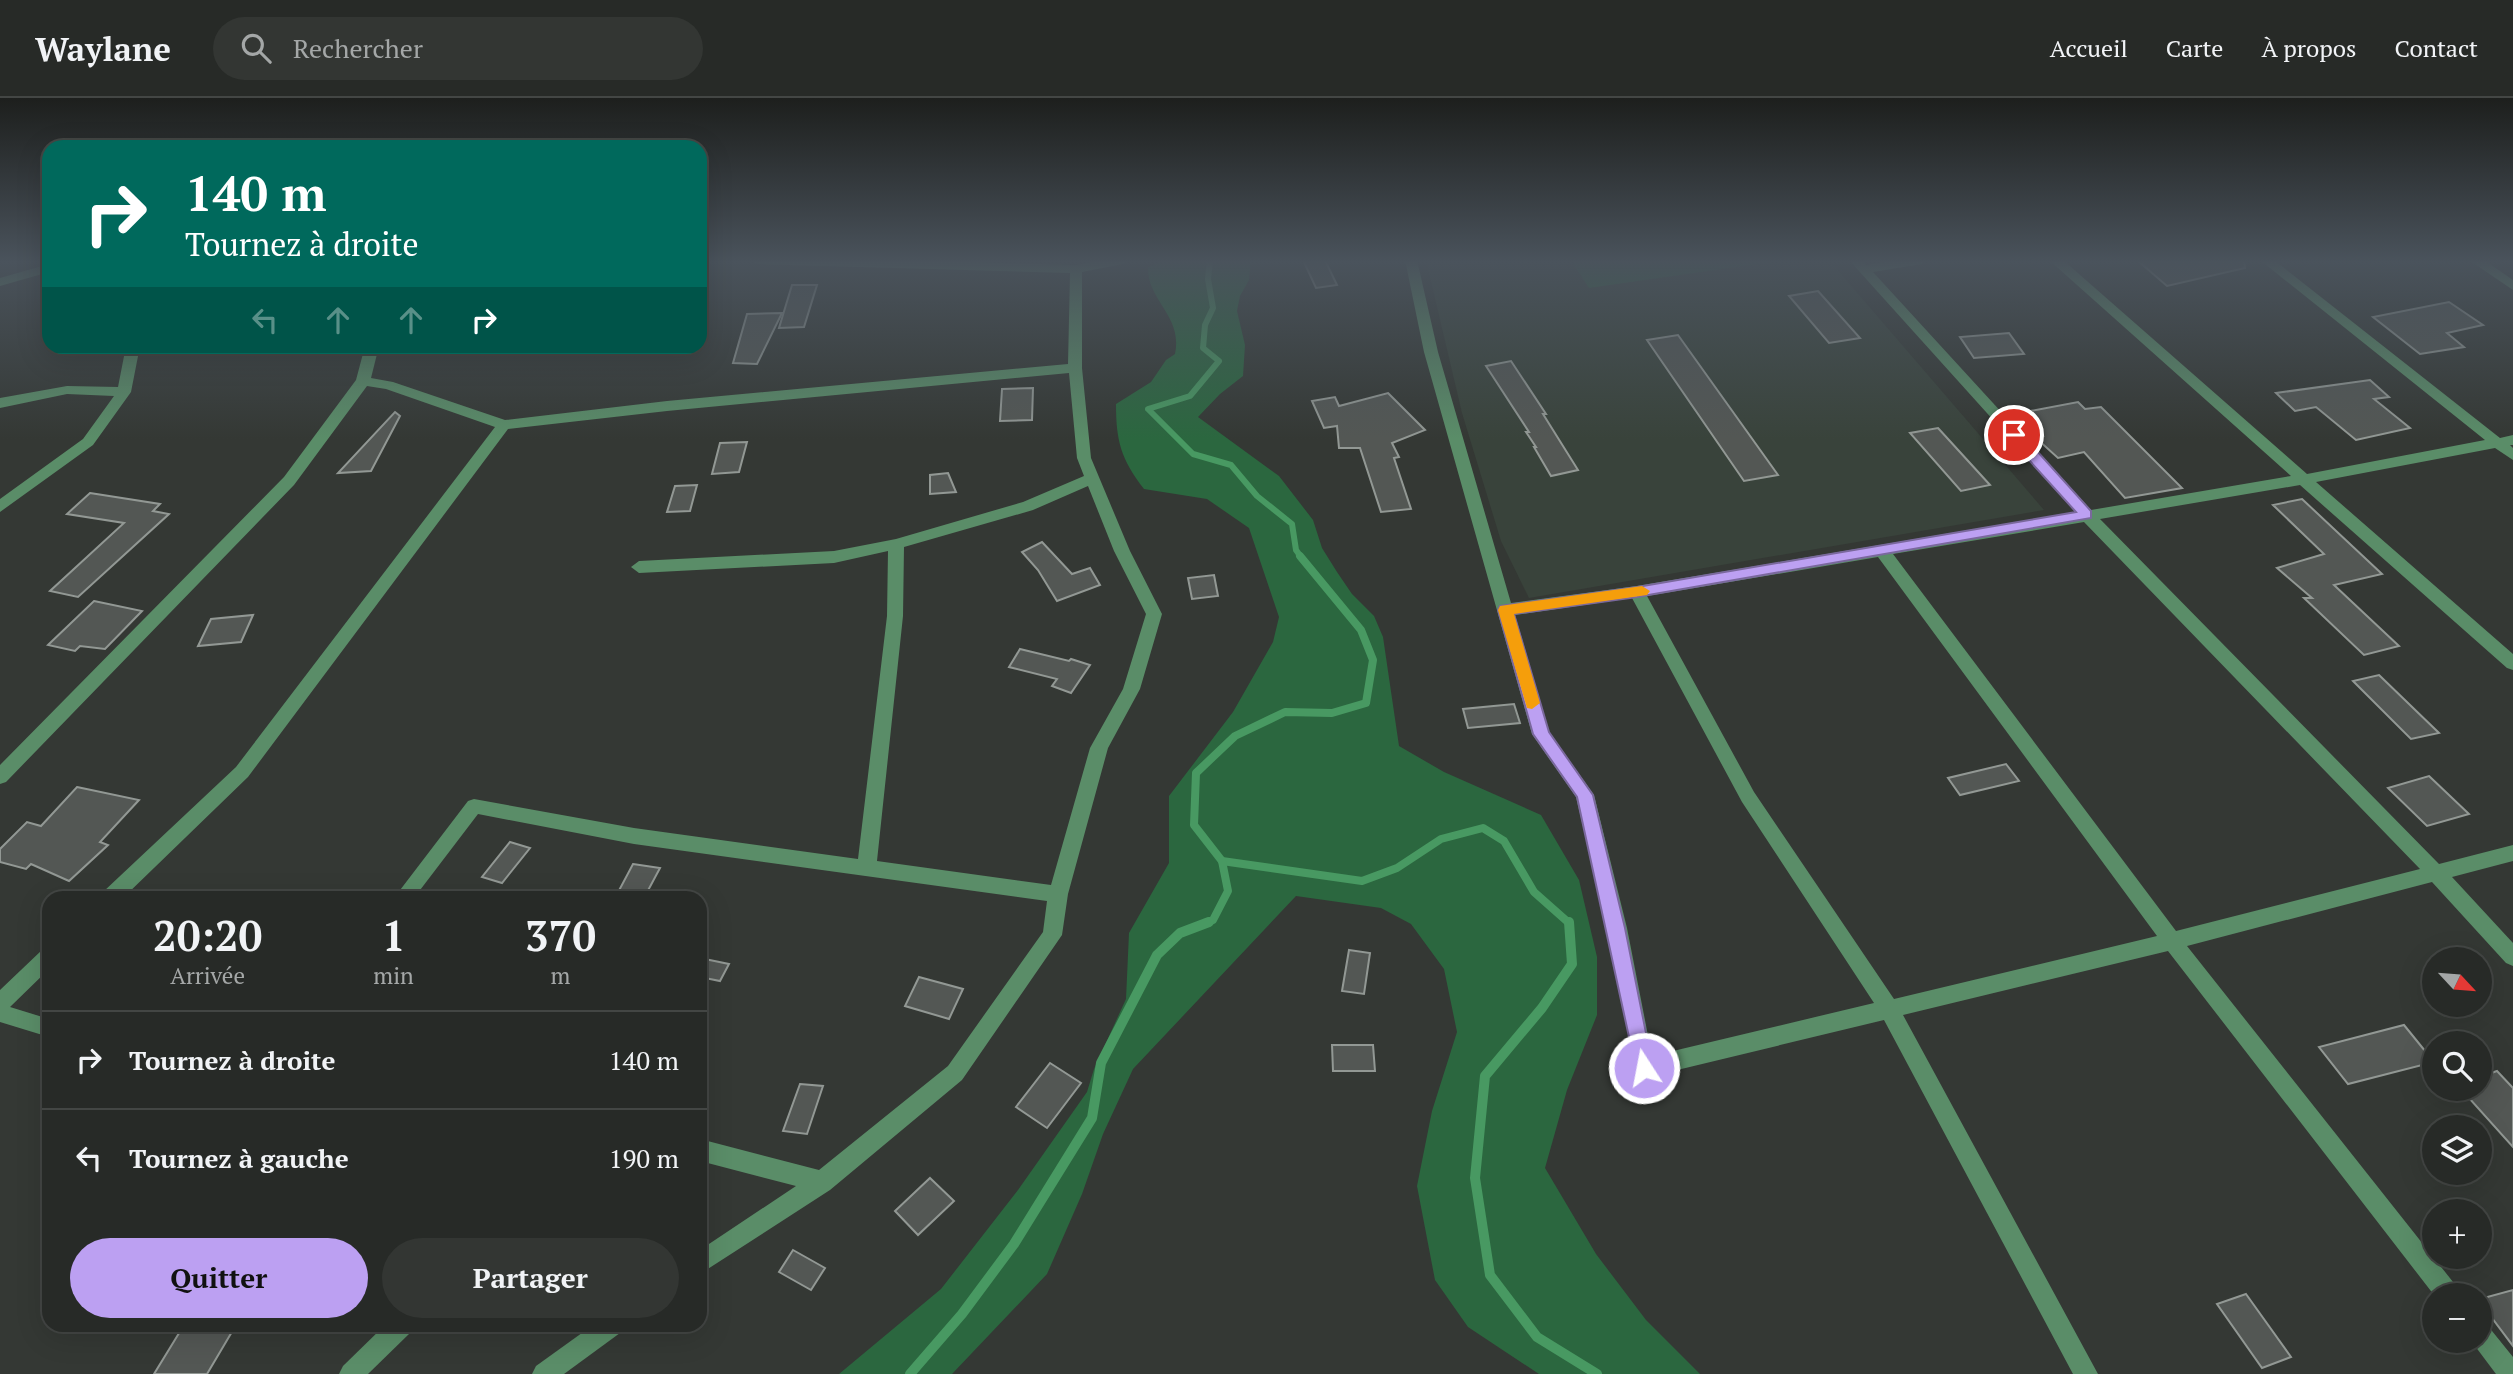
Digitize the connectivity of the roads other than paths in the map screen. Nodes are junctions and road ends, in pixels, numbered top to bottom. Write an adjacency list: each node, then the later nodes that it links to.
1 (1075, 320): 8 (street)
2 (1424, 320): 24 (street)
3 (1910, 320): 19 (street)
4 (2124, 320): 17 (street)
5 (2341, 320): 14 (street)
6 (131, 354): 10 (street)
7 (370, 354): 9 (street)
8 (1075, 368): 12 (street); 16 (street)
9 (363, 381): 12 (street); 26 (street)
10 (124, 392): 11 (street); 18 (street)
11 (0, 403)
12 (503, 425): 30 (street)
13 (2513, 440): 14 (street)
14 (2497, 443): 15 (street); 17 (street)
15 (2513, 455)
16 (1093, 478): 20 (street); 32 (street)
17 (2305, 479): 19 (street); 25 (street)
18 (0, 508)
19 (2086, 514): 21 (street); 29 (street)
20 (896, 544): 22 (street); 28 (street)
21 (1881, 550): 23 (street); 33 (street)
22 (639, 567)
23 (1637, 592): 24 (street); 37 (street)
24 (1505, 610): 37 (street)
25 (2513, 664)
26 (1, 775)
27 (2513, 853): 29 (street)
28 (867, 866): 31 (street); 32 (street)
29 (2436, 873): 33 (street); 34 (street)
30 (117, 891)
31 (408, 891)
32 (1058, 894): 41 (street)
33 (2172, 941): 37 (street); 43 (street)
34 (2513, 957)
35 (42, 963): 36 (street)
36 (0, 1003)
37 (1889, 1009): 49 (street)
38 (0, 1013): 39 (street)
39 (42, 1026)
40 (707, 1152): 41 (street)
41 (822, 1182): 42 (street)
42 (707, 1258)
43 (2440, 1283)
44 (395, 1332): 47 (street)
45 (602, 1332): 48 (street)
46 (2492, 1349): 50 (street)
47 (351, 1374)
48 (544, 1374)
49 (2085, 1374)
50 (2511, 1374)

